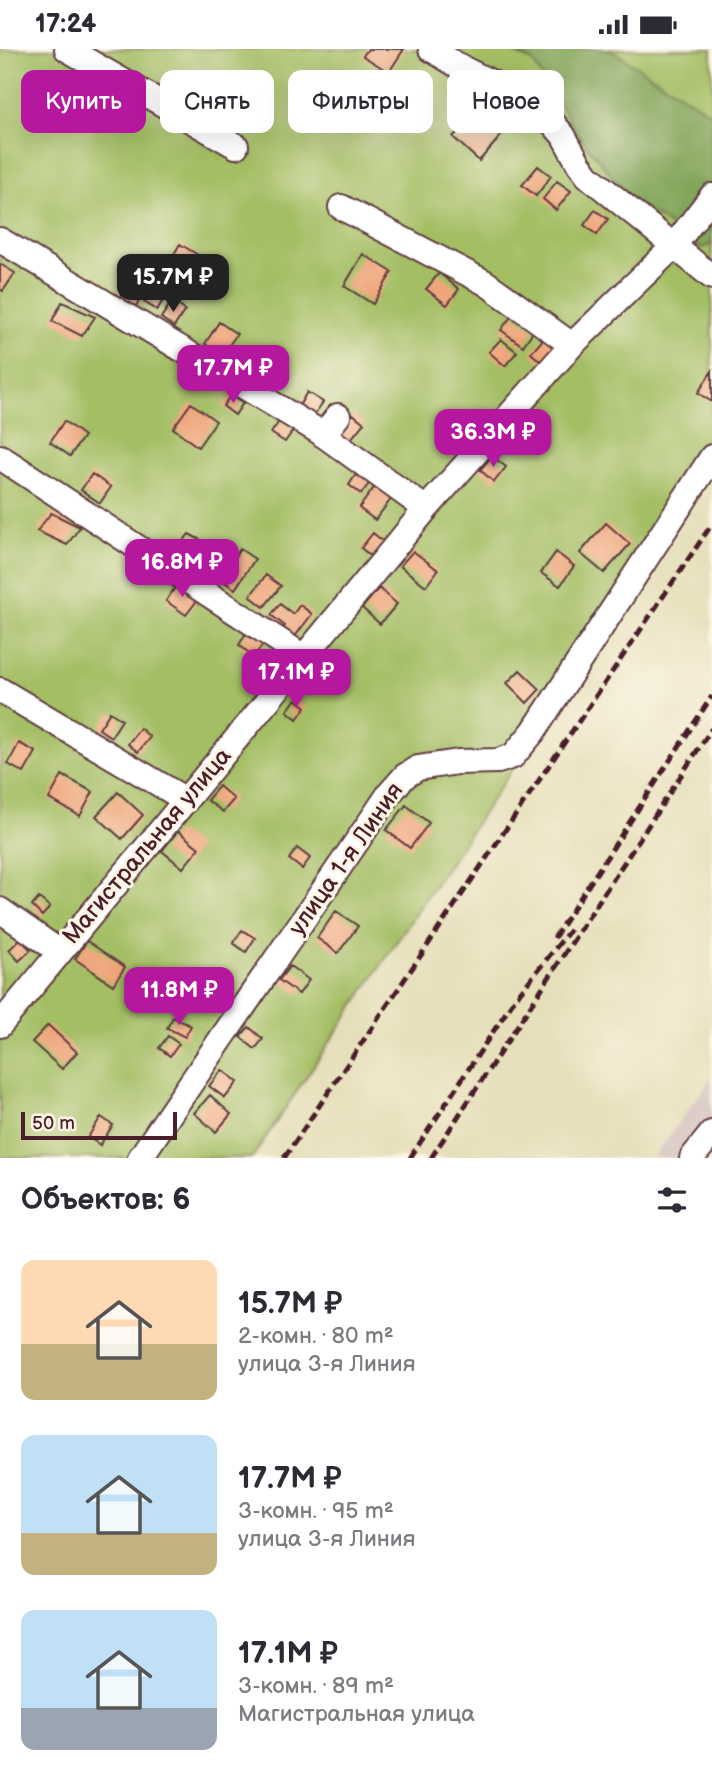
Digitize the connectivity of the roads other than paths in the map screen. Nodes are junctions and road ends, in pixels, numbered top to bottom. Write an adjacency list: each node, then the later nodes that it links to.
1 (67, 49): 3 (street)
2 (431, 49): 7 (street)
3 (236, 146)
4 (712, 196): 7 (street, Магистральная улица)
5 (341, 207): 9 (street)
6 (0, 240): 12 (street)
7 (673, 247): 8 (street); 9 (street, Магистральная улица)
8 (712, 277)
9 (572, 345): 12 (street, Магистральная улица)
10 (0, 457): 13 (street)
11 (712, 457): 20 (street, улица 1-я Линия)
12 (426, 509): 13 (street, Магистральная улица)
13 (304, 657): 15 (street, Магистральная улица)
14 (0, 690): 15 (street)
15 (186, 800): 17 (street, Магистральная улица)
16 (0, 910): 17 (street)
17 (60, 951): 18 (street, Магистральная улица)
18 (0, 1025)
19 (712, 1133): 21 (street)
20 (140, 1158)
21 (692, 1158)

